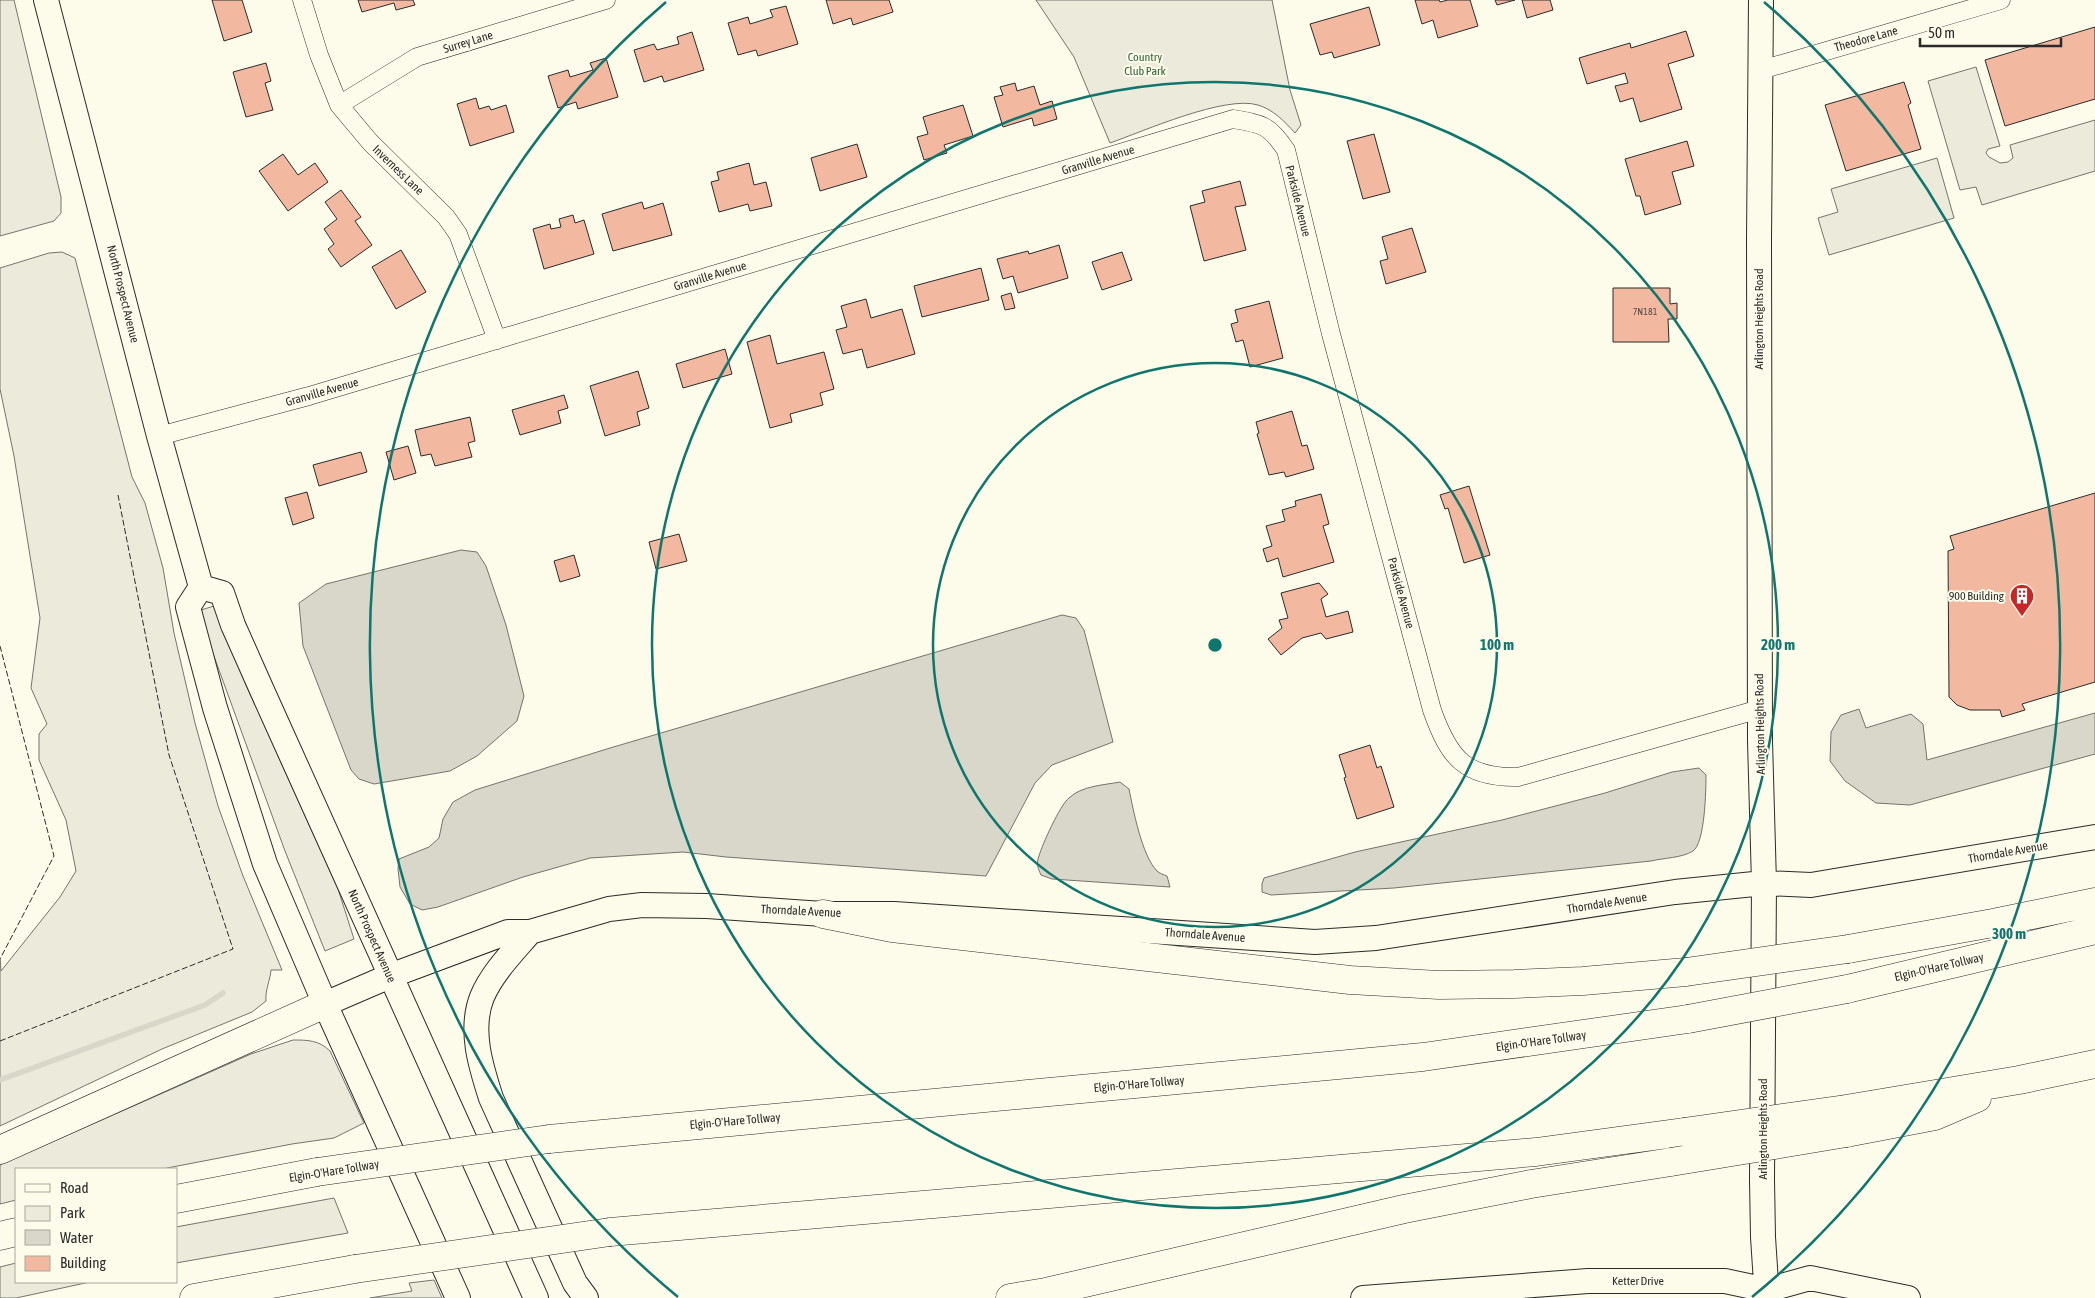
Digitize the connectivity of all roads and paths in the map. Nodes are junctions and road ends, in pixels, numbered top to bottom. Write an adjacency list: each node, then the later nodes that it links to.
1 (46, 0): 10 (street, North Prospect Avenue)
2 (302, 0): 7 (street, Inverness Lane)
3 (606, 0): 7 (street, Surrey Lane)
4 (1761, 0): 6 (street, Arlington Heights Road)
5 (2000, 0): 6 (street, Theodore Lane)
6 (1761, 70): 12 (street, Arlington Heights Road)
7 (339, 105): 9 (street, Inverness Lane)
8 (1261, 124): 9 (street, Granville Avenue); 12 (street, Parkside Avenue)
9 (497, 340): 10 (street, Granville Avenue)
10 (159, 436): 11 (street, North Prospect Avenue)
11 (201, 587): 19 (street, North Prospect Avenue); 20 (street)
12 (1760, 709): 14 (street, Arlington Heights Road)
13 (2095, 837): 14 (street, Thorndale Avenue)
14 (1764, 883): 16 (street, Thorndale Avenue); 27 (street, Arlington Heights Road)
15 (2095, 902): 16 (highway, bridge)
16 (823, 914): 18 (street, Thorndale Avenue)
17 (2095, 930): 24 (highway, Elgin-O'Hare Tollway, bridge)
18 (530, 932): 19 (street, Thorndale Avenue); 31 (street)
19 (390, 976): 20 (street, Thorndale Avenue); 30 (street, North Prospect Avenue)
20 (325, 1004): 23 (highway); 29 (street)
21 (2095, 1064): 22 (highway)
22 (1846, 1121): 28 (highway, bridge); 32 (highway, bridge)
23 (0, 1150)
24 (178, 1199)
25 (15, 1232): 26 (highway)
26 (0, 1236)
27 (1767, 1294): 33 (street, Ketter Drive); 34 (street, Ketter Drive)
28 (194, 1298)
29 (458, 1298)
30 (536, 1298)
31 (586, 1298)
32 (1010, 1298)
33 (1363, 1298)
34 (1908, 1298)

